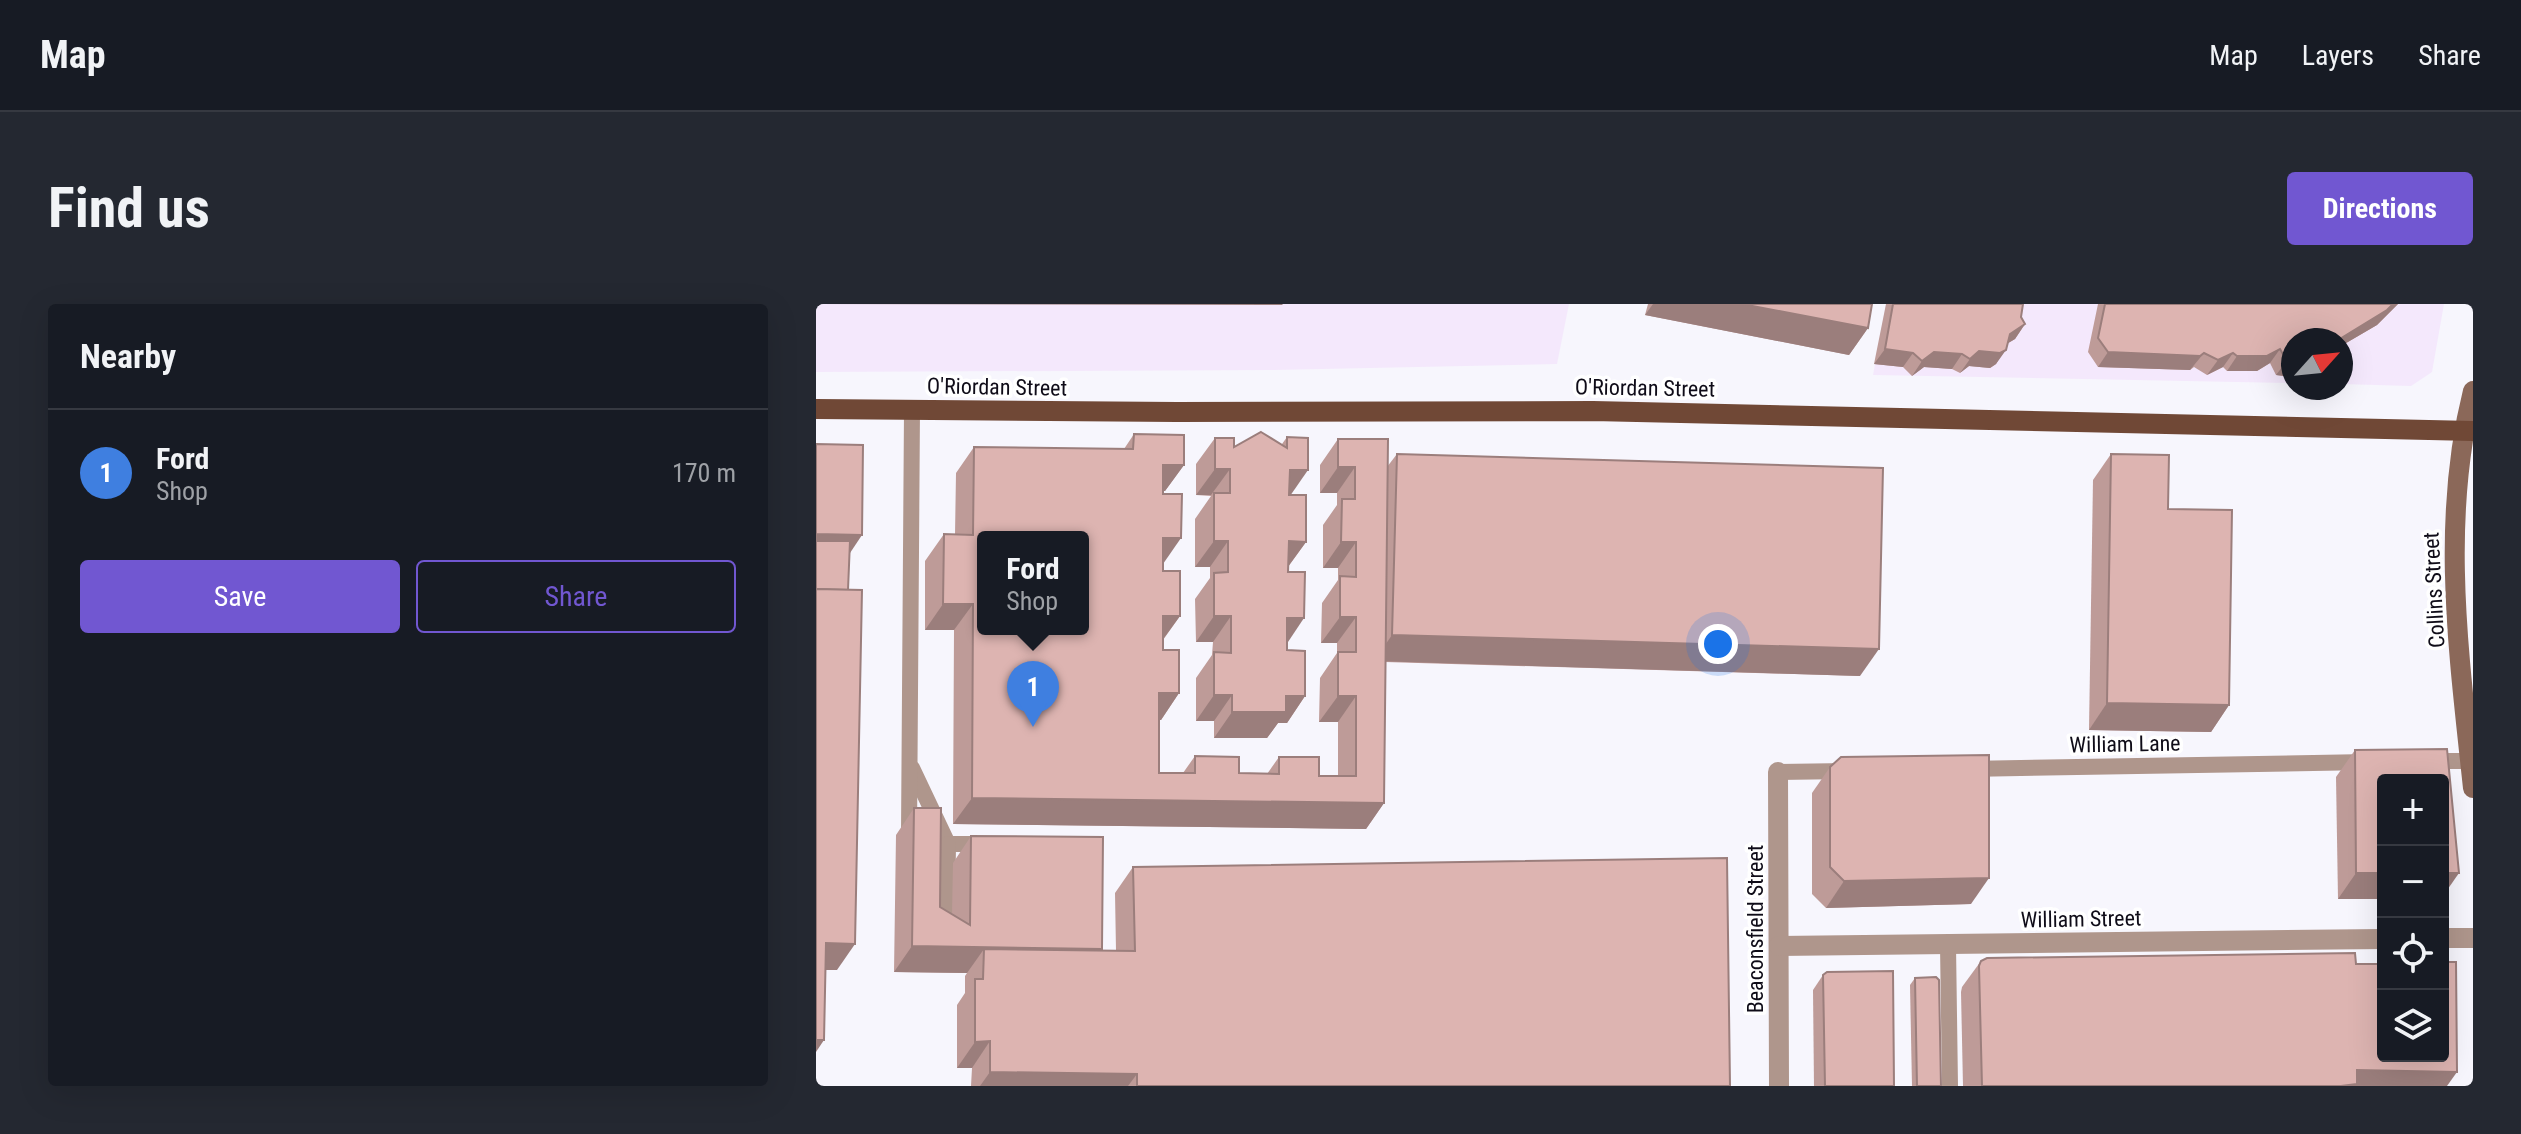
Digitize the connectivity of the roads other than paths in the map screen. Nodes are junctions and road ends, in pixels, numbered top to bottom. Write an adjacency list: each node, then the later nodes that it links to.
1 (2473, 391): 4 (street, Collins Street)
2 (816, 409): 3 (main road, O'Riordan Street)
3 (912, 410): 4 (main road, O'Riordan Street); 6 (lane)
4 (2468, 431): 5 (street, Collins Street)
5 (2472, 761): 7 (lane, William Lane); 10 (street, Collins Street)
6 (910, 763): 11 (lane); 12 (lane)
7 (1950, 769)
8 (1872, 771): 9 (lane)
9 (1778, 772): 19 (street, Beaconsfield Street)
10 (2473, 788)
11 (909, 834)
12 (948, 844): 13 (lane); 14 (lane)
13 (1006, 844)
14 (952, 929)
15 (2449, 938): 16 (street)
16 (2473, 938)
17 (2377, 939): 18 (street, William Street)
18 (1948, 945): 19 (street, William Street); 21 (lane)
19 (1779, 946): 20 (street, Beaconsfield Street)
20 (1779, 1086)
21 (1950, 1086)

